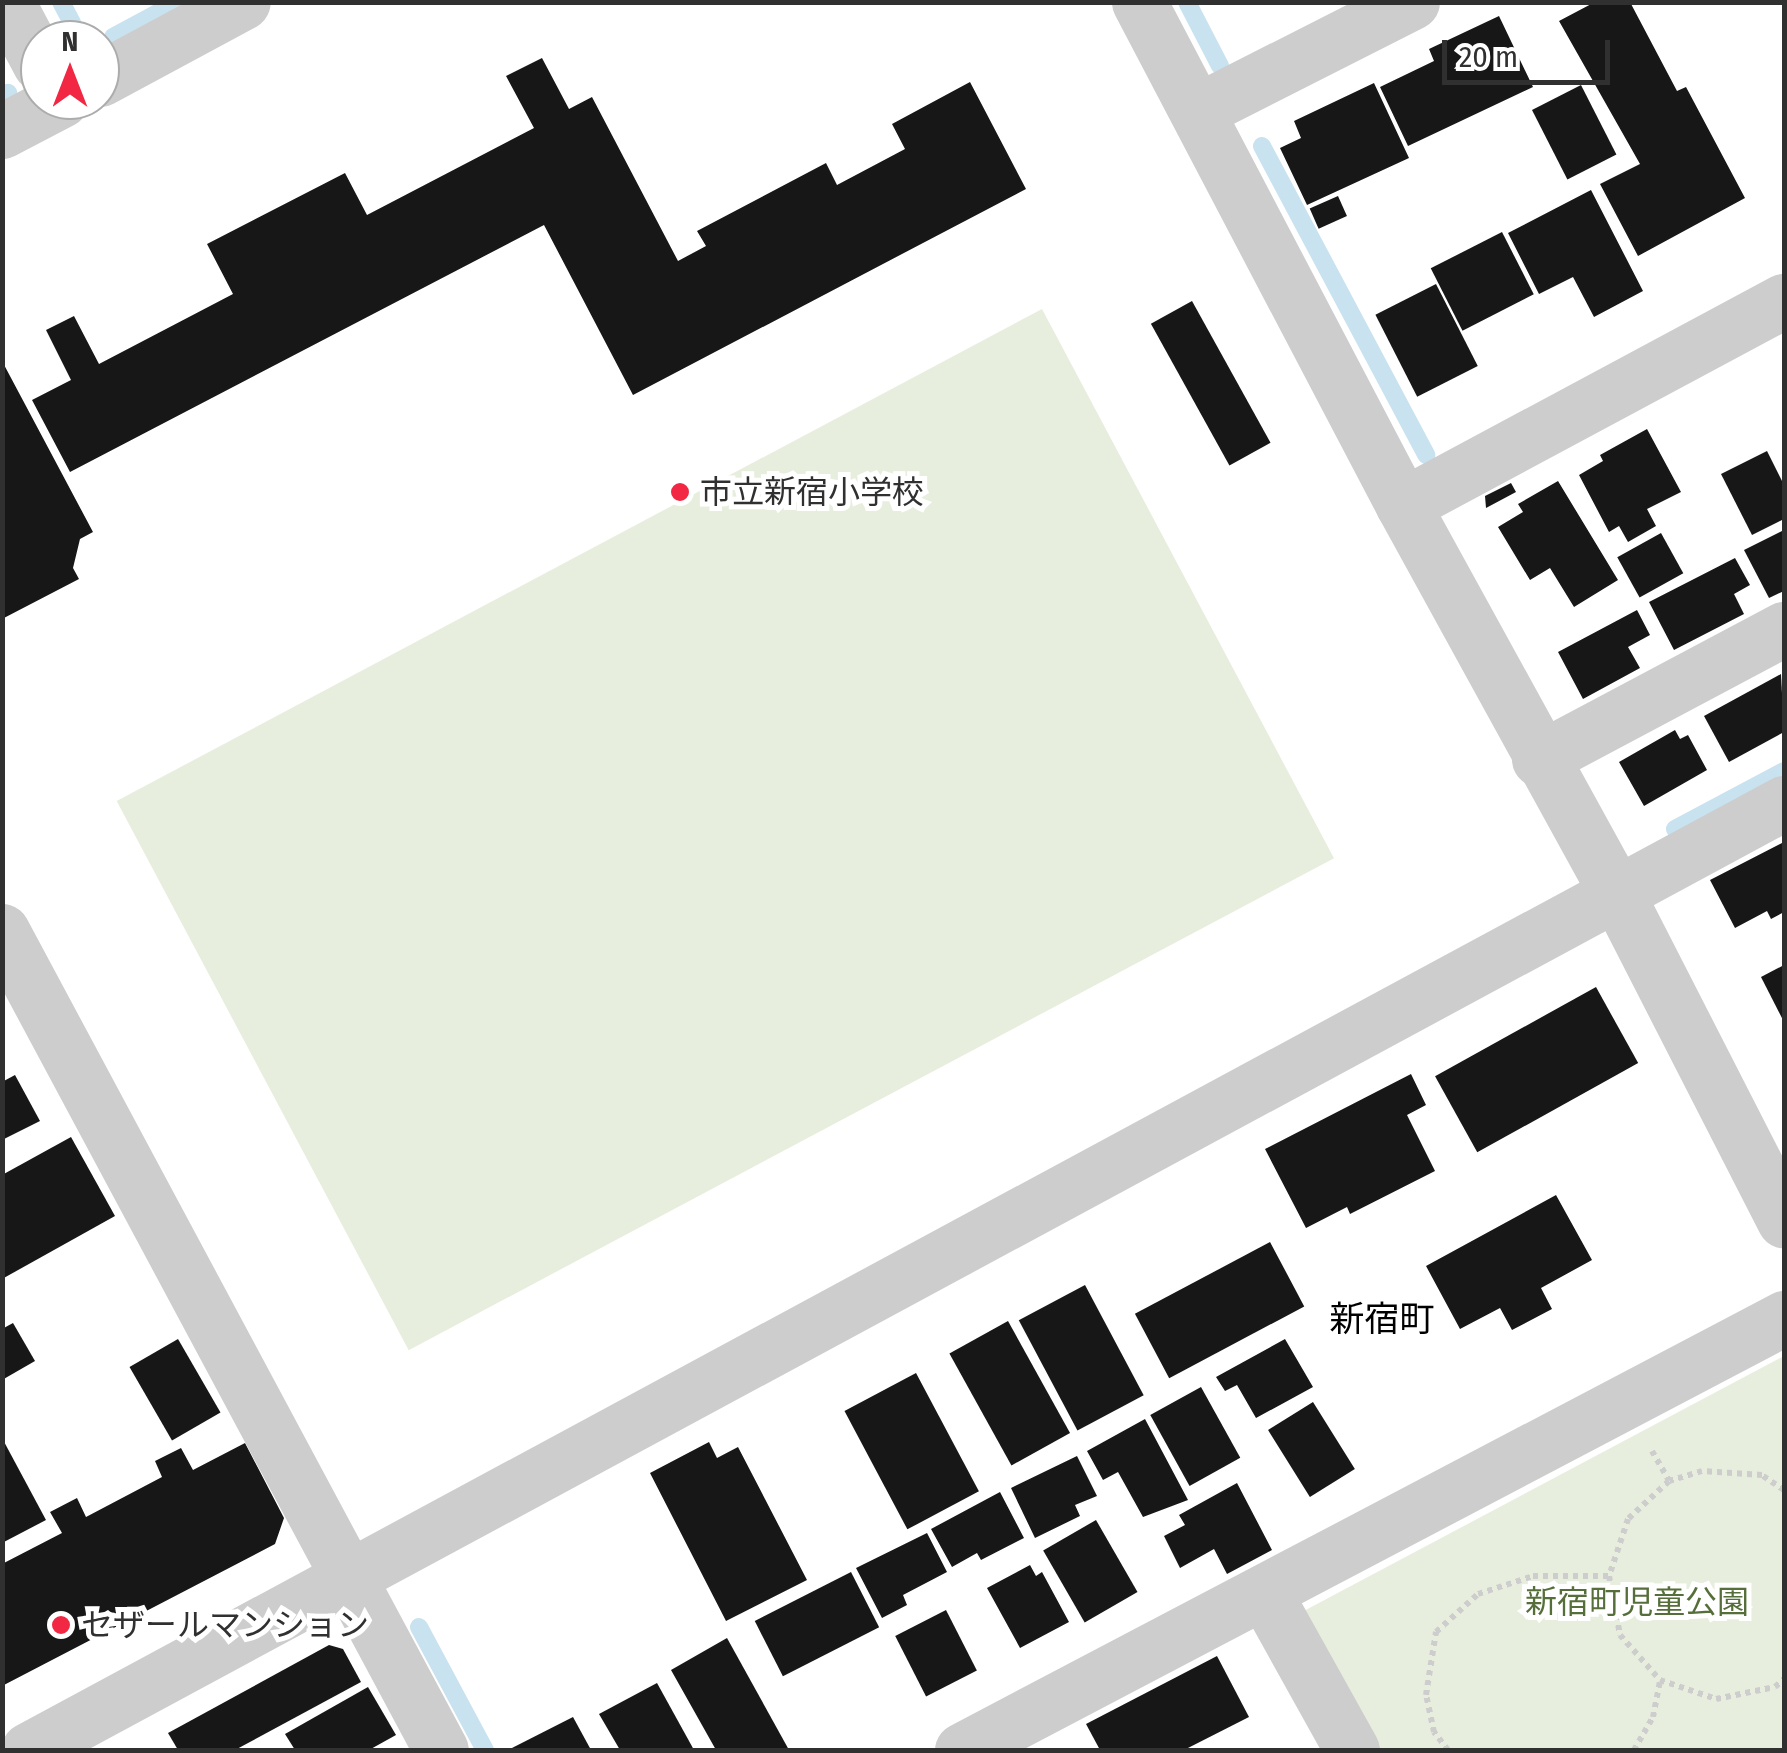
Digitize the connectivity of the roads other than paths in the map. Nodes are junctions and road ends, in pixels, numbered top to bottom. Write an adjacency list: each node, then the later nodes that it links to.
1 (7, 2): 5 (street)
2 (244, 2): 6 (street)
3 (1139, 2): 7 (street)
4 (1412, 2): 7 (street)
5 (20, 26)
6 (120, 68)
7 (1197, 111): 9 (street)
8 (1784, 301): 9 (street)
9 (1403, 505): 11 (street)
10 (1784, 629): 11 (street)
11 (1540, 759): 13 (street)
12 (1784, 804): 13 (street)
13 (1616, 892): 15 (street); 17 (street)
14 (2, 931): 17 (street)
15 (1784, 1220)
16 (1784, 1318): 18 (street)
17 (349, 1574): 19 (street); 20 (street)
18 (1264, 1592): 21 (street); 22 (street)
19 (28, 1750)
20 (441, 1750)
21 (962, 1750)
22 (1352, 1750)

